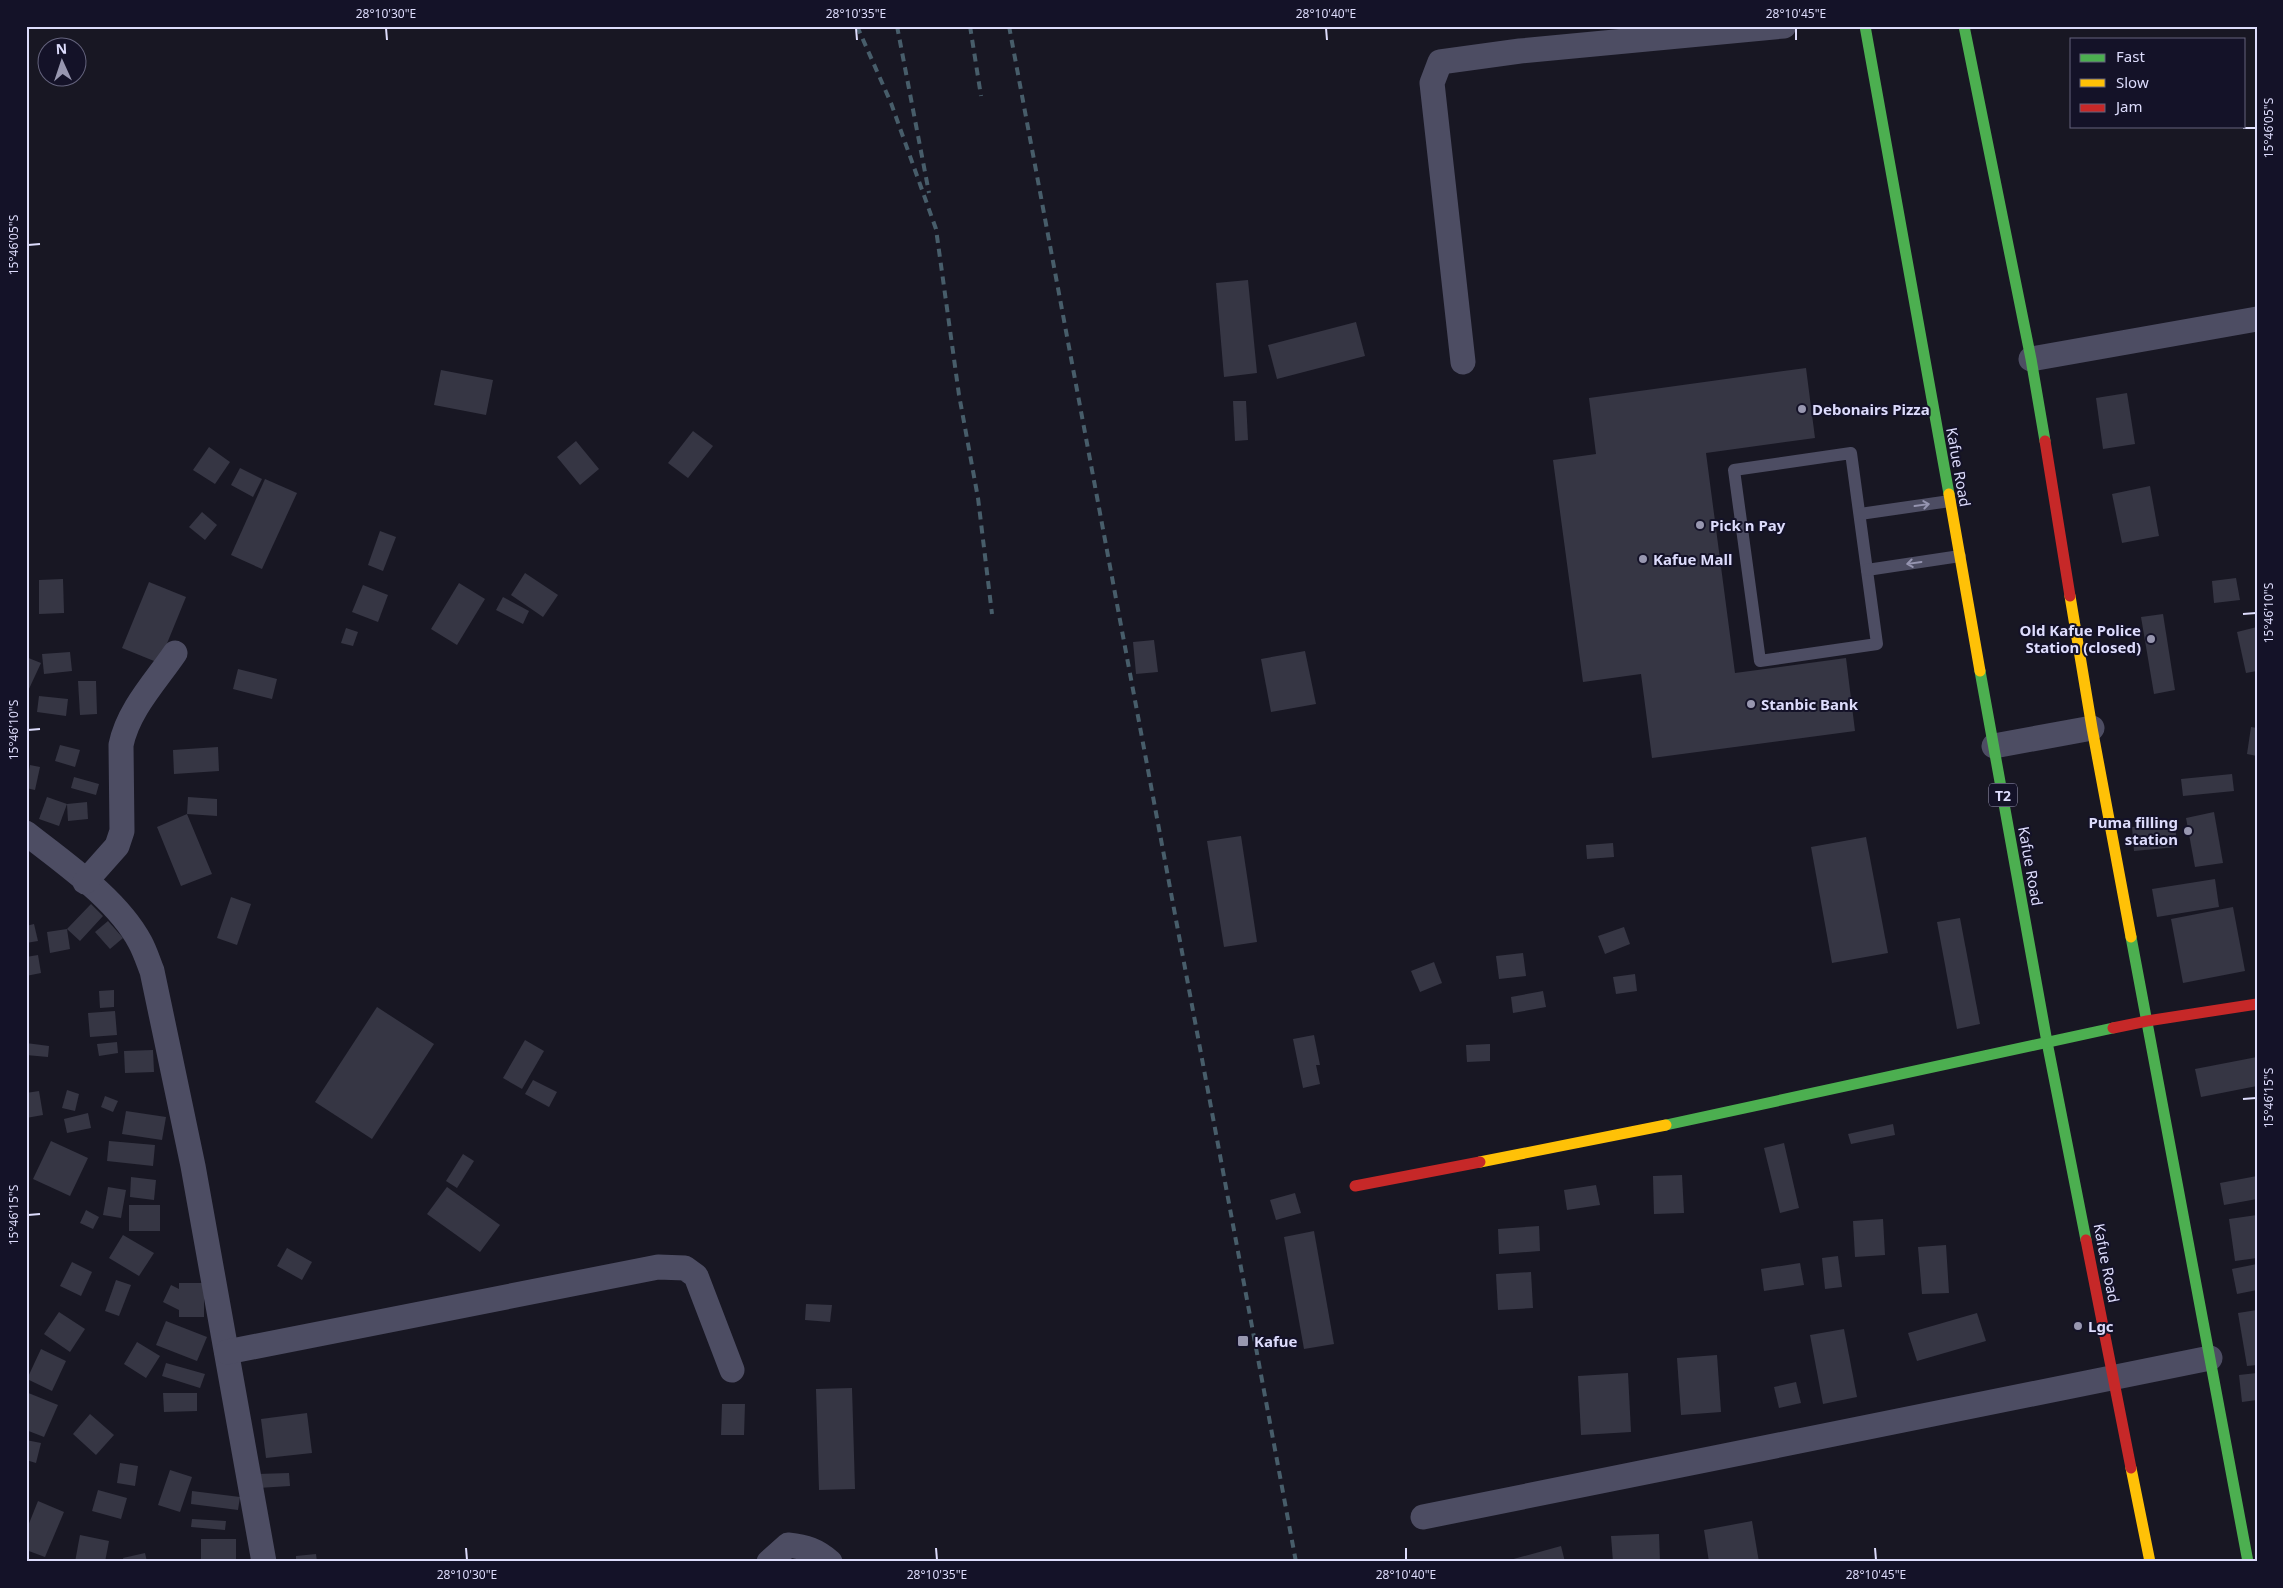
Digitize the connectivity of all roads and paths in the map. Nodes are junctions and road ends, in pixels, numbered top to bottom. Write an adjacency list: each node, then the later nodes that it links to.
1 (1784, 26): 6 (street)
2 (1864, 26): 7 (main road, Kafue Road / T2)
3 (1964, 26): 5 (main road)
4 (2257, 319): 5 (street)
5 (2031, 359): 12 (main road)
6 (1463, 362)
7 (1950, 501): 8 (lane, one-way to 7); 9 (main road, Kafue Road / T2)
8 (1860, 514): 10 (lane); 10 (lane)
9 (1960, 556): 10 (lane, one-way to 10); 13 (main road, Kafue Road / T2)
10 (1867, 570)
11 (175, 653): 15 (street)
12 (2092, 728): 13 (street); 17 (main road)
13 (1994, 746): 18 (main road, Kafue Road / T2)
14 (26, 833): 15 (street)
15 (85, 882): 20 (street)
16 (2257, 1004): 17 (main road)
17 (2147, 1021): 18 (main road); 21 (main road)
18 (2047, 1042): 19 (main road); 23 (main road, Kafue Road / T2)
19 (1355, 1186)
20 (227, 1352): 22 (street); 25 (street)
21 (2210, 1358): 23 (street); 29 (main road)
22 (732, 1370)
23 (2115, 1377): 24 (street); 28 (main road, Kafue Road / T2)
24 (1423, 1517)
25 (264, 1562)
26 (769, 1562): 27 (street)
27 (830, 1562)
28 (2150, 1562)
29 (2248, 1562)

